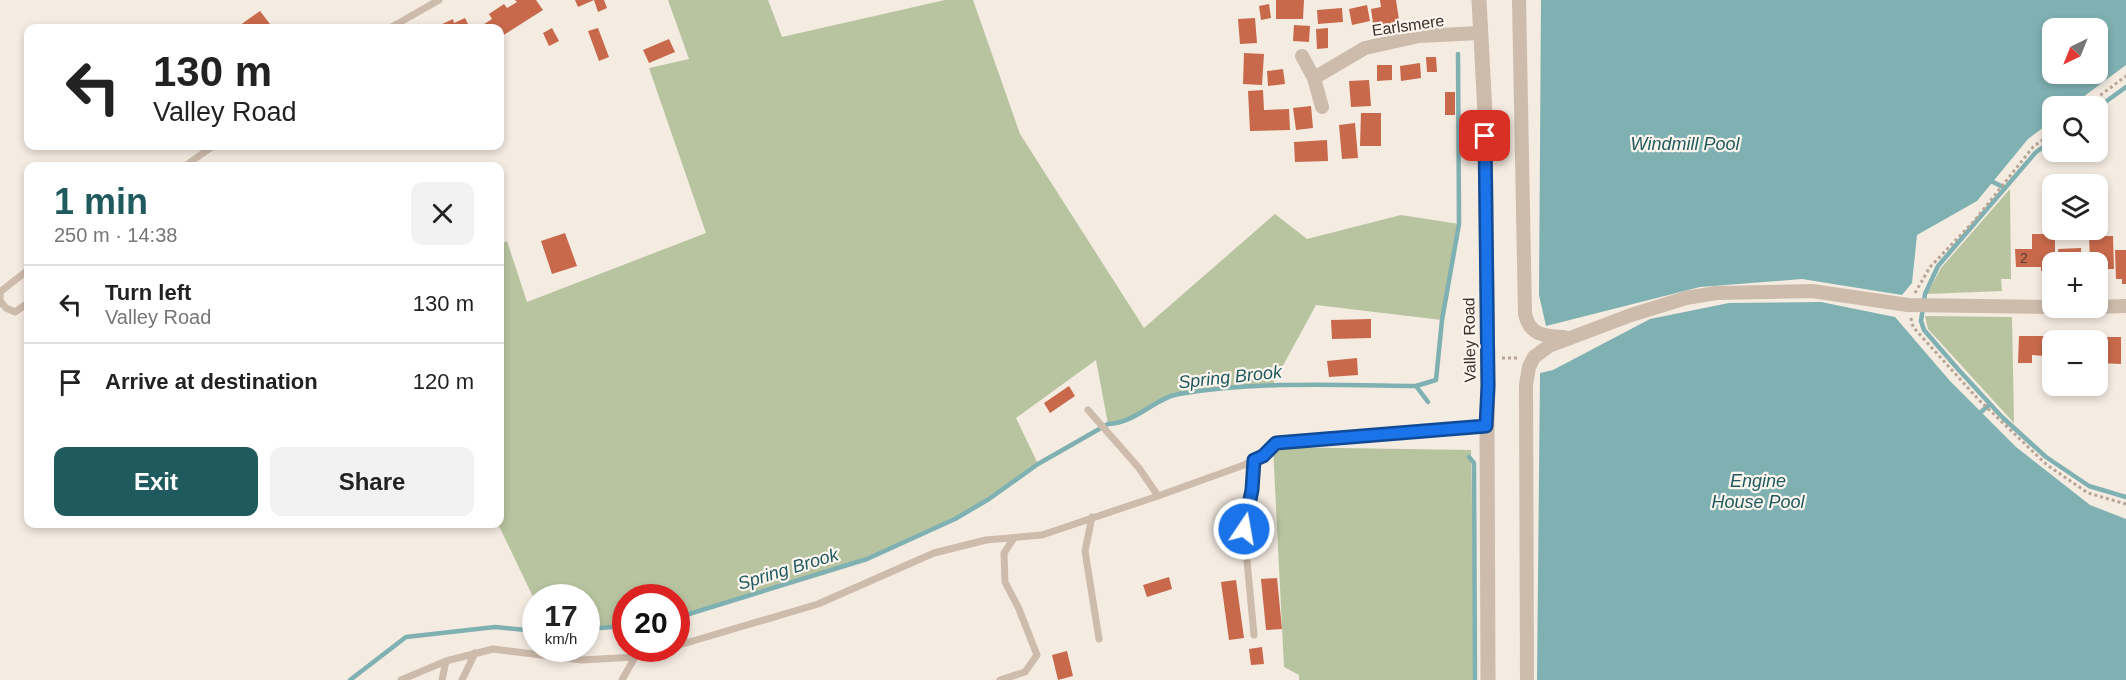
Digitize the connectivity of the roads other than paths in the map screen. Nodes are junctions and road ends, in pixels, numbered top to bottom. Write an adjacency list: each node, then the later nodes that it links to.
1 (439, 0): 4 (lane)
2 (1479, 0): 5 (street, Valley Road)
3 (1519, 0): 16 (street)
4 (397, 24)
5 (1480, 33): 7 (street, Earlsmere); 18 (street, Valley Road)
6 (1302, 56): 7 (street)
7 (1314, 78): 8 (street)
8 (1322, 107)
9 (207, 150): 10 (lane)
10 (191, 162)
11 (24, 273): 12 (lane)
12 (24, 306)
13 (2126, 306): 15 (street)
14 (2042, 307): 16 (street)
15 (2108, 307)
16 (1566, 338): 36 (street)
17 (1088, 410): 20 (lane)
18 (1486, 426): 19 (lane); 35 (street, Valley Road)
19 (1254, 460): 20 (lane); 23 (lane)
20 (1158, 496): 21 (lane)
21 (1092, 518): 22 (lane); 24 (lane)
22 (1014, 538): 25 (lane); 34 (lane)
23 (1254, 634)
24 (1099, 639)
25 (690, 642)
26 (475, 653): 27 (lane); 28 (lane); 32 (lane)
27 (612, 658)
28 (446, 661): 30 (lane); 31 (lane)
29 (632, 662): 33 (lane)
30 (400, 680)
31 (442, 680)
32 (462, 680)
33 (622, 680)
34 (1000, 680)
35 (1488, 680)
36 (1527, 680)

